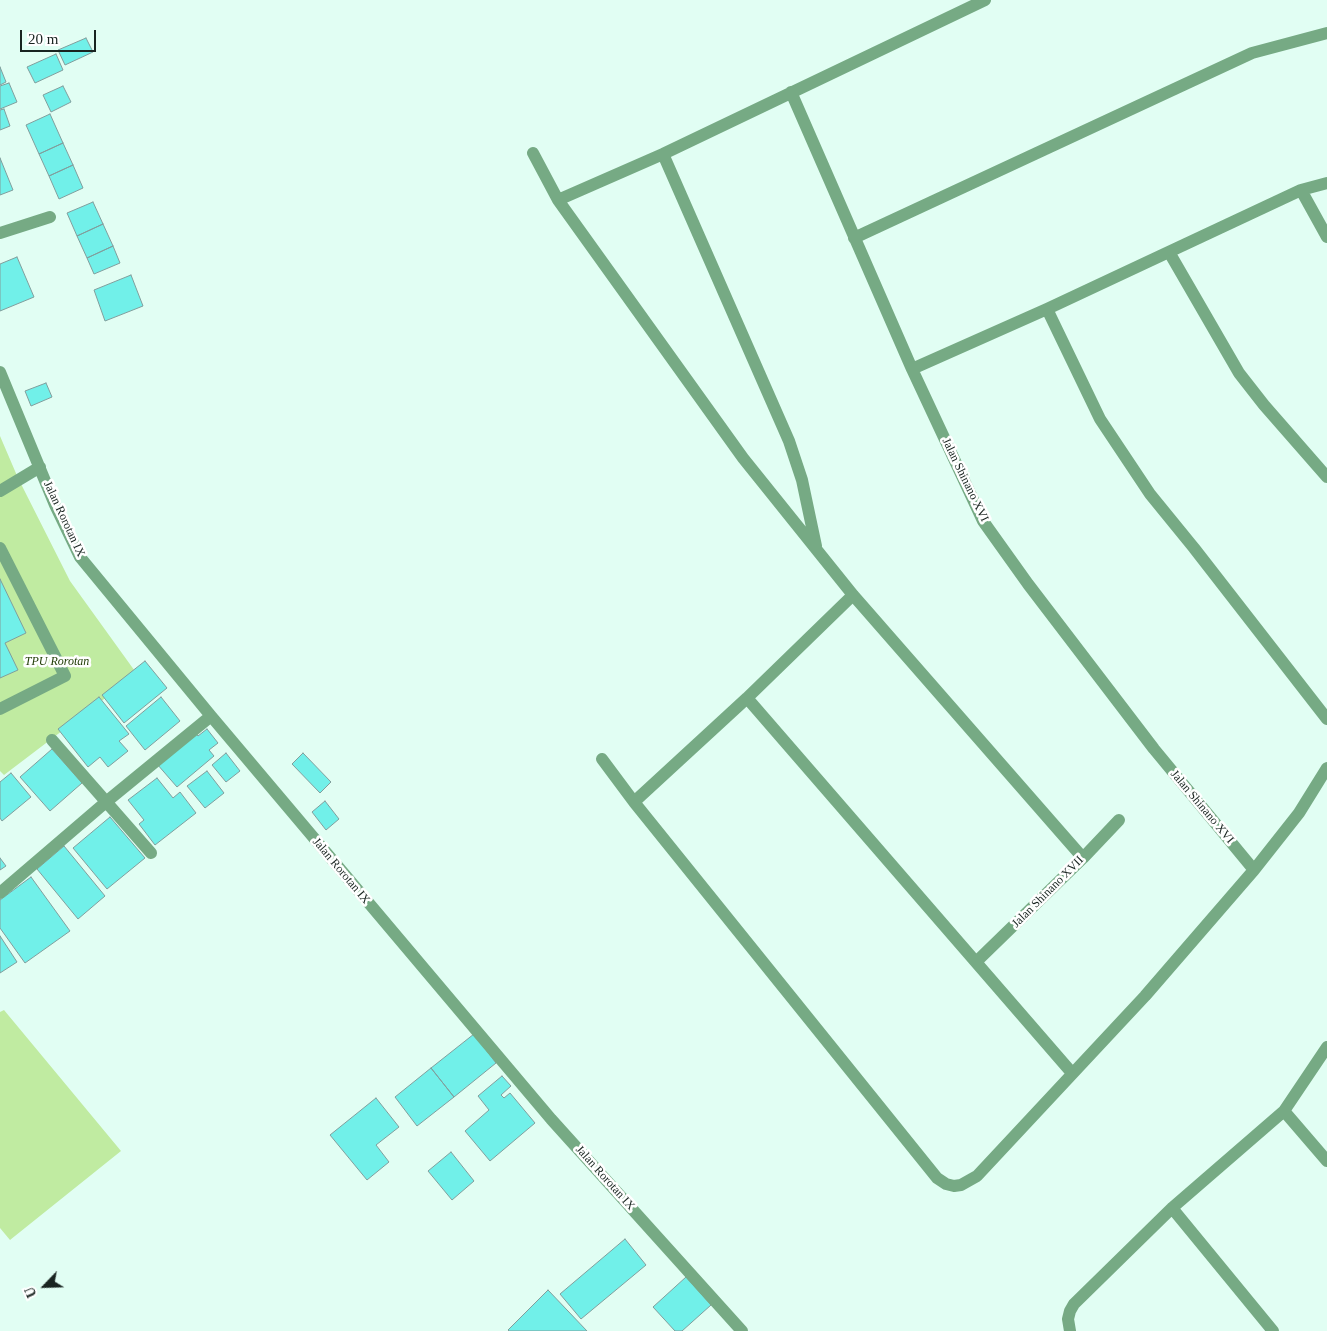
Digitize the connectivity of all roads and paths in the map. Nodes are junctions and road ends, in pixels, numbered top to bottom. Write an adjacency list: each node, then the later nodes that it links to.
1 (985, 0): 3 (street)
2 (1327, 34): 12 (street)
3 (791, 92): 5 (street); 12 (street, Jalan Shinano XVI)
4 (533, 153): 8 (street)
5 (663, 154): 8 (street); 20 (street)
6 (1327, 183): 7 (street)
7 (1300, 190): 11 (street); 13 (street)
8 (558, 200): 20 (street)
9 (50, 217): 10 (street)
10 (0, 233)
11 (1327, 237)
12 (854, 238): 15 (street, Jalan Shinano XVI)
13 (1169, 252): 14 (street); 18 (street)
14 (1047, 309): 15 (street); 26 (street)
15 (912, 369): 35 (street, Jalan Shinano XVI)
16 (0, 372): 17 (street, Jalan Rorotan IX)
17 (40, 467): 19 (street); 25 (street, Jalan Rorotan IX)
18 (1327, 477)
19 (0, 491)
20 (816, 548): 22 (street)
21 (0, 550): 24 (street)
22 (853, 595): 23 (street); 34 (street)
23 (747, 698): 31 (street); 37 (street)
24 (0, 709)
25 (210, 716): 30 (street); 43 (street, Jalan Rorotan IX)
26 (1327, 719)
27 (52, 740): 30 (street)
28 (602, 759): 31 (street)
29 (1327, 768): 35 (street)
30 (106, 802): 33 (street); 36 (street)
31 (634, 802): 39 (street)
32 (1119, 820): 34 (street, Jalan Shinano XVII)
33 (152, 853)
34 (1083, 858): 37 (street, Jalan Shinano XVII)
35 (1254, 870): 39 (street)
36 (0, 893)
37 (976, 962): 39 (street)
38 (1327, 1048): 40 (street)
39 (1072, 1073)
40 (1284, 1110): 41 (street); 42 (street)
41 (1327, 1161)
42 (1172, 1208): 44 (street); 45 (street)
43 (742, 1331)
44 (1070, 1331)
45 (1274, 1331)

